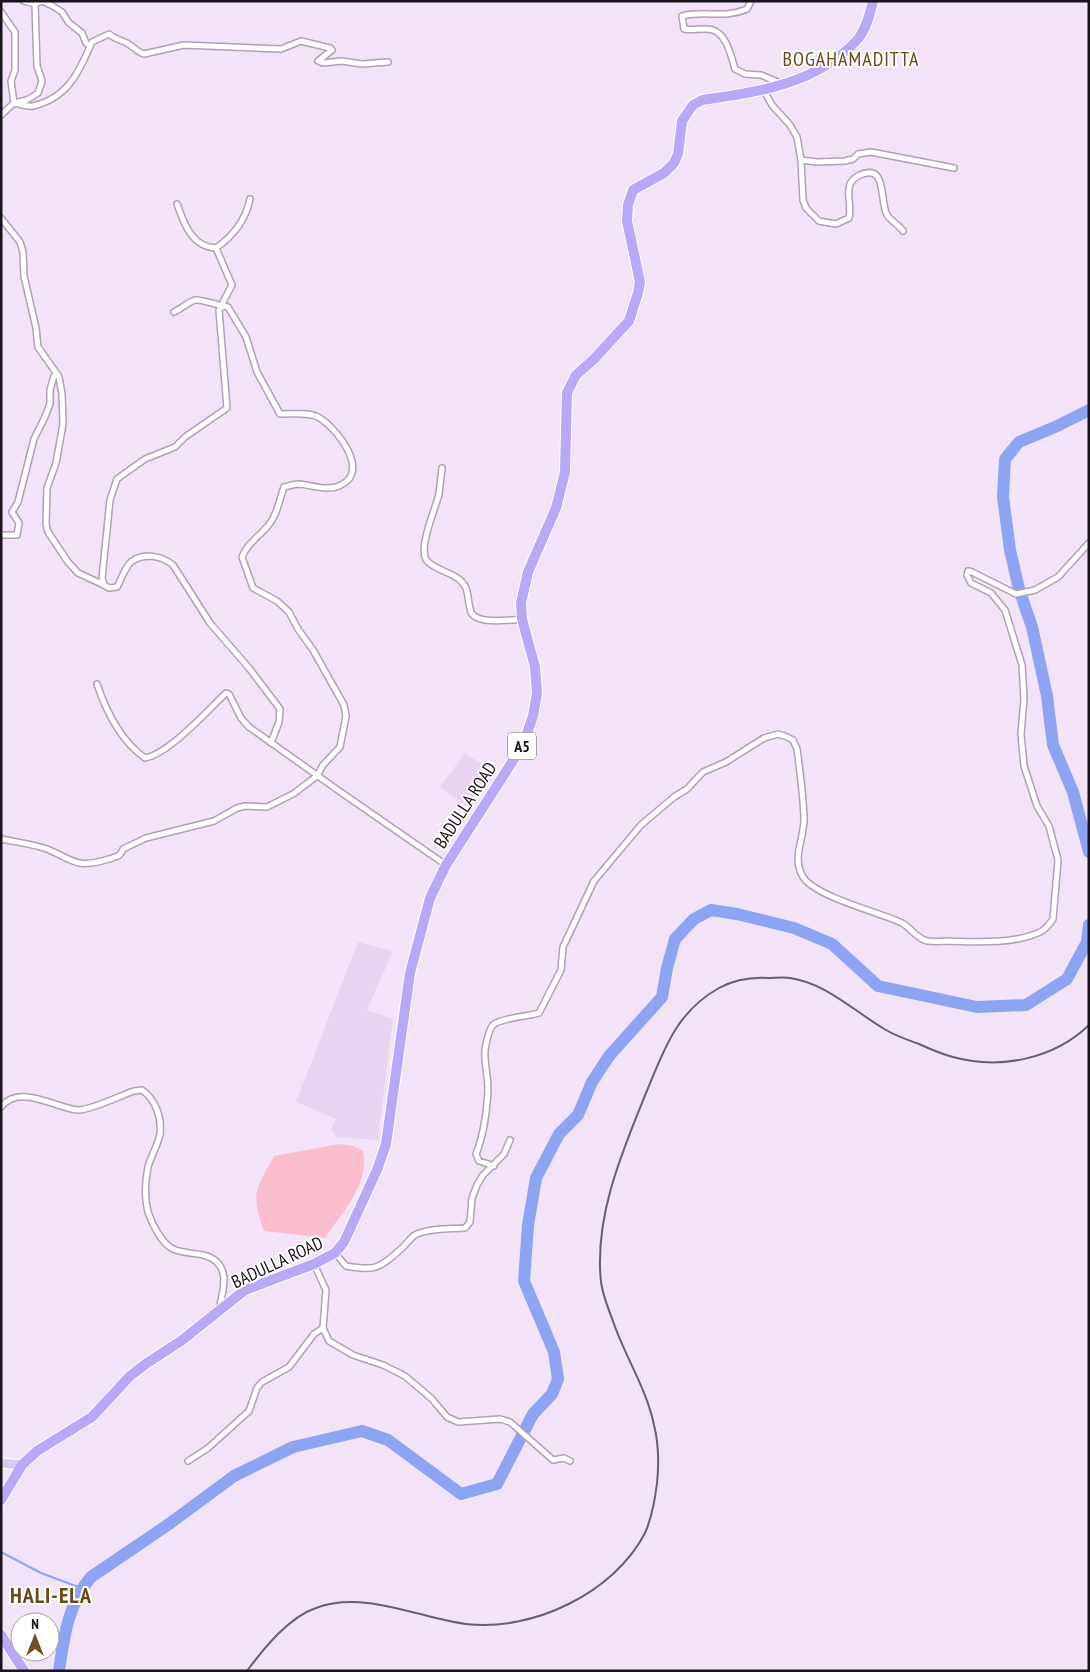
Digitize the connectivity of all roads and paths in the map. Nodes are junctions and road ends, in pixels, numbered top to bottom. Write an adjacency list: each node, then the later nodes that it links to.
1 (24, 1): 4 (street)
2 (751, 1): 8 (street)
3 (873, 1): 8 (highway, BADULLA ROAD / A5)
4 (35, 4): 6 (street); 10 (street)
5 (1, 12): 10 (street)
6 (90, 46): 7 (street); 10 (street)
7 (388, 62)
8 (786, 84): 9 (highway, BADULLA ROAD / A5)
9 (764, 91): 12 (street); 26 (highway, BADULLA ROAD / A5)
10 (14, 103): 11 (street)
11 (1, 115)
12 (801, 160): 13 (street); 17 (street)
13 (954, 168)
14 (250, 199): 18 (street)
15 (178, 204): 18 (street)
16 (1, 218): 21 (street)
17 (903, 231)
18 (216, 248): 19 (street)
19 (223, 306): 20 (street); 25 (street); 29 (street)
20 (174, 312)
21 (57, 374): 23 (street); 25 (street)
22 (442, 468): 26 (street)
23 (1, 535)
24 (1089, 543): 34 (street)
25 (104, 585): 28 (street)
26 (522, 619): 31 (highway, BADULLA ROAD / A5)
27 (97, 684): 28 (street)
28 (271, 743): 29 (street)
29 (317, 776): 30 (street); 31 (street)
30 (1, 839)
31 (446, 865): 35 (highway, BADULLA ROAD / A5)
32 (1, 1107): 37 (street)
33 (510, 1140): 34 (street)
34 (494, 1166): 35 (street)
35 (335, 1253): 36 (highway, BADULLA ROAD / A5)
36 (314, 1264): 37 (highway, BADULLA ROAD / A5); 38 (street)
37 (219, 1310): 42 (highway, BADULLA ROAD / A5)
38 (323, 1328): 39 (street); 40 (street)
39 (188, 1461)
40 (570, 1461)
41 (1, 1463): 42 (main road)
42 (22, 1465): 43 (highway, BADULLA ROAD / A5)
43 (1, 1500)
44 (1, 1635): 45 (highway)
45 (24, 1671)

